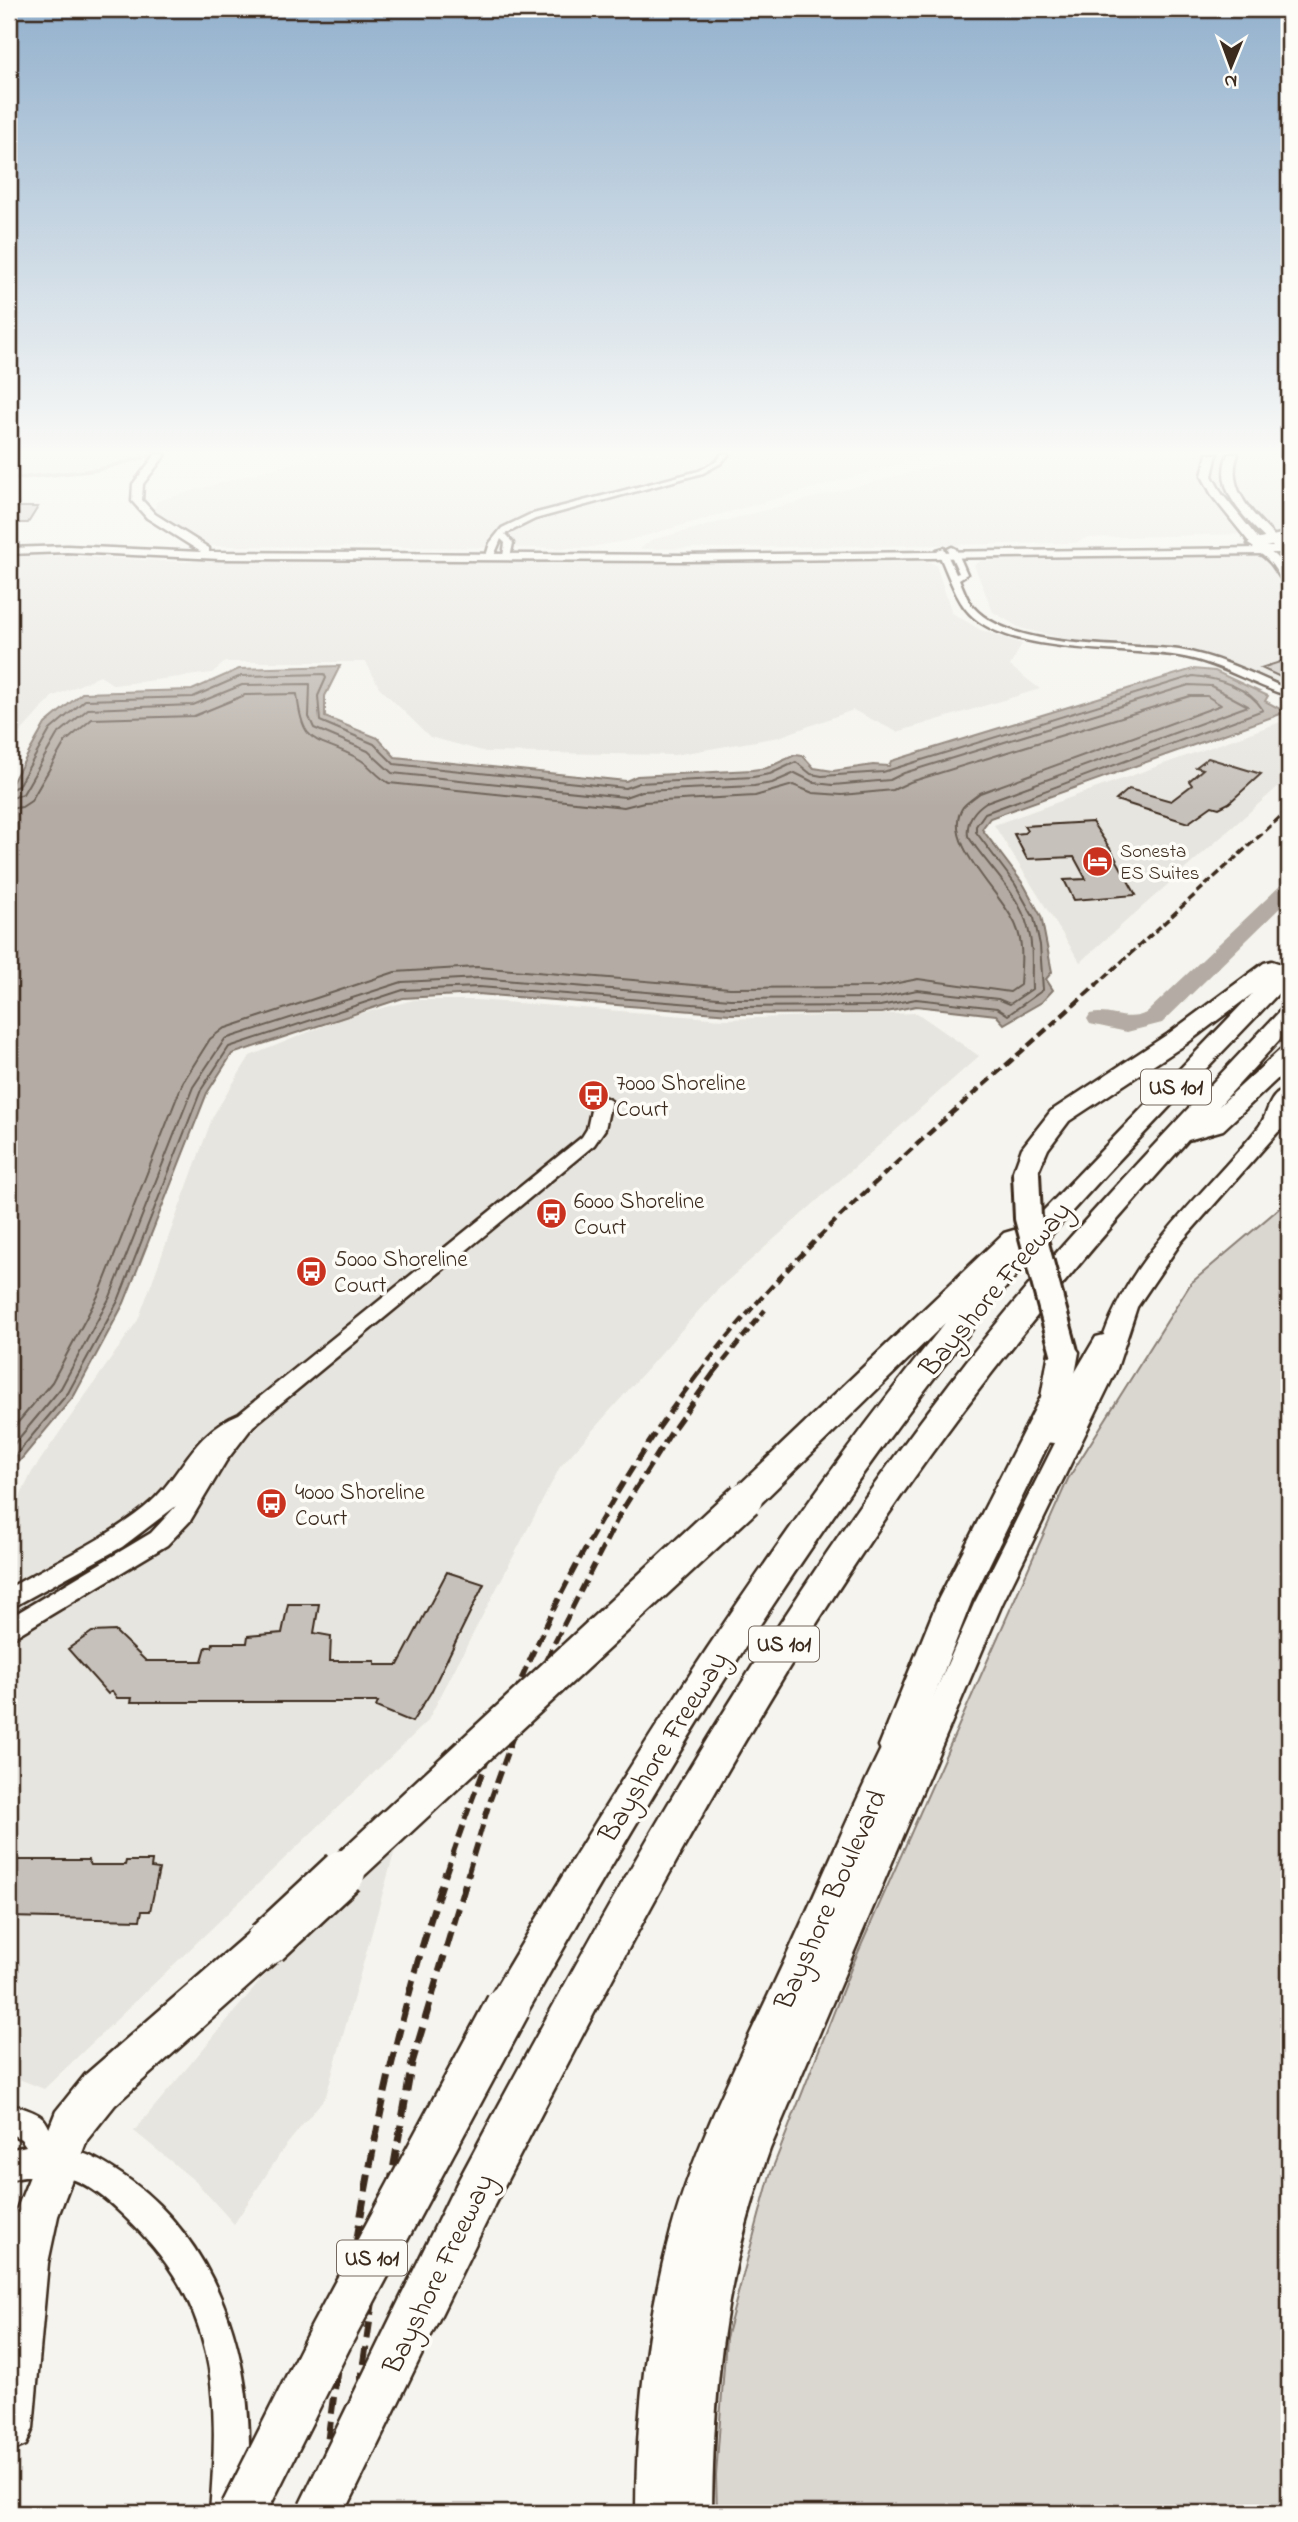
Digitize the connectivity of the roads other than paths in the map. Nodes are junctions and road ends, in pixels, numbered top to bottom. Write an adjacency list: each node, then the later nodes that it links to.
1 (961, 572): 2 (street)
2 (1289, 693)
3 (1289, 956): 16 (highway, bridge)
4 (1289, 969): 11 (highway, Bayshore Freeway / US 101)
5 (1289, 1015): 10 (highway, Bayshore Freeway / US 101)
6 (1289, 1055): 10 (highway)
7 (1289, 1094): 9 (main road, Bayshore Boulevard)
8 (602, 1101): 13 (street)
9 (1280, 1122): 12 (main road, Bayshore Boulevard)
10 (1175, 1139): 23 (highway, Bayshore Freeway / US 101, bridge)
11 (1063, 1206): 18 (highway, bridge); 22 (highway, Bayshore Freeway / US 101, bridge)
12 (1118, 1324): 16 (main road, Bayshore Boulevard); 25 (main road, Bayshore Boulevard)
13 (246, 1420): 14 (street); 15 (street)
14 (9, 1600)
15 (9, 1630)
16 (897, 1746): 24 (main road, Bayshore Boulevard)
17 (9, 2118): 18 (street)
18 (53, 2158): 19 (street); 20 (highway); 21 (street)
19 (9, 2165)
20 (9, 2428)
21 (227, 2513)
22 (242, 2513)
23 (320, 2513)
24 (656, 2513)
25 (692, 2513)

